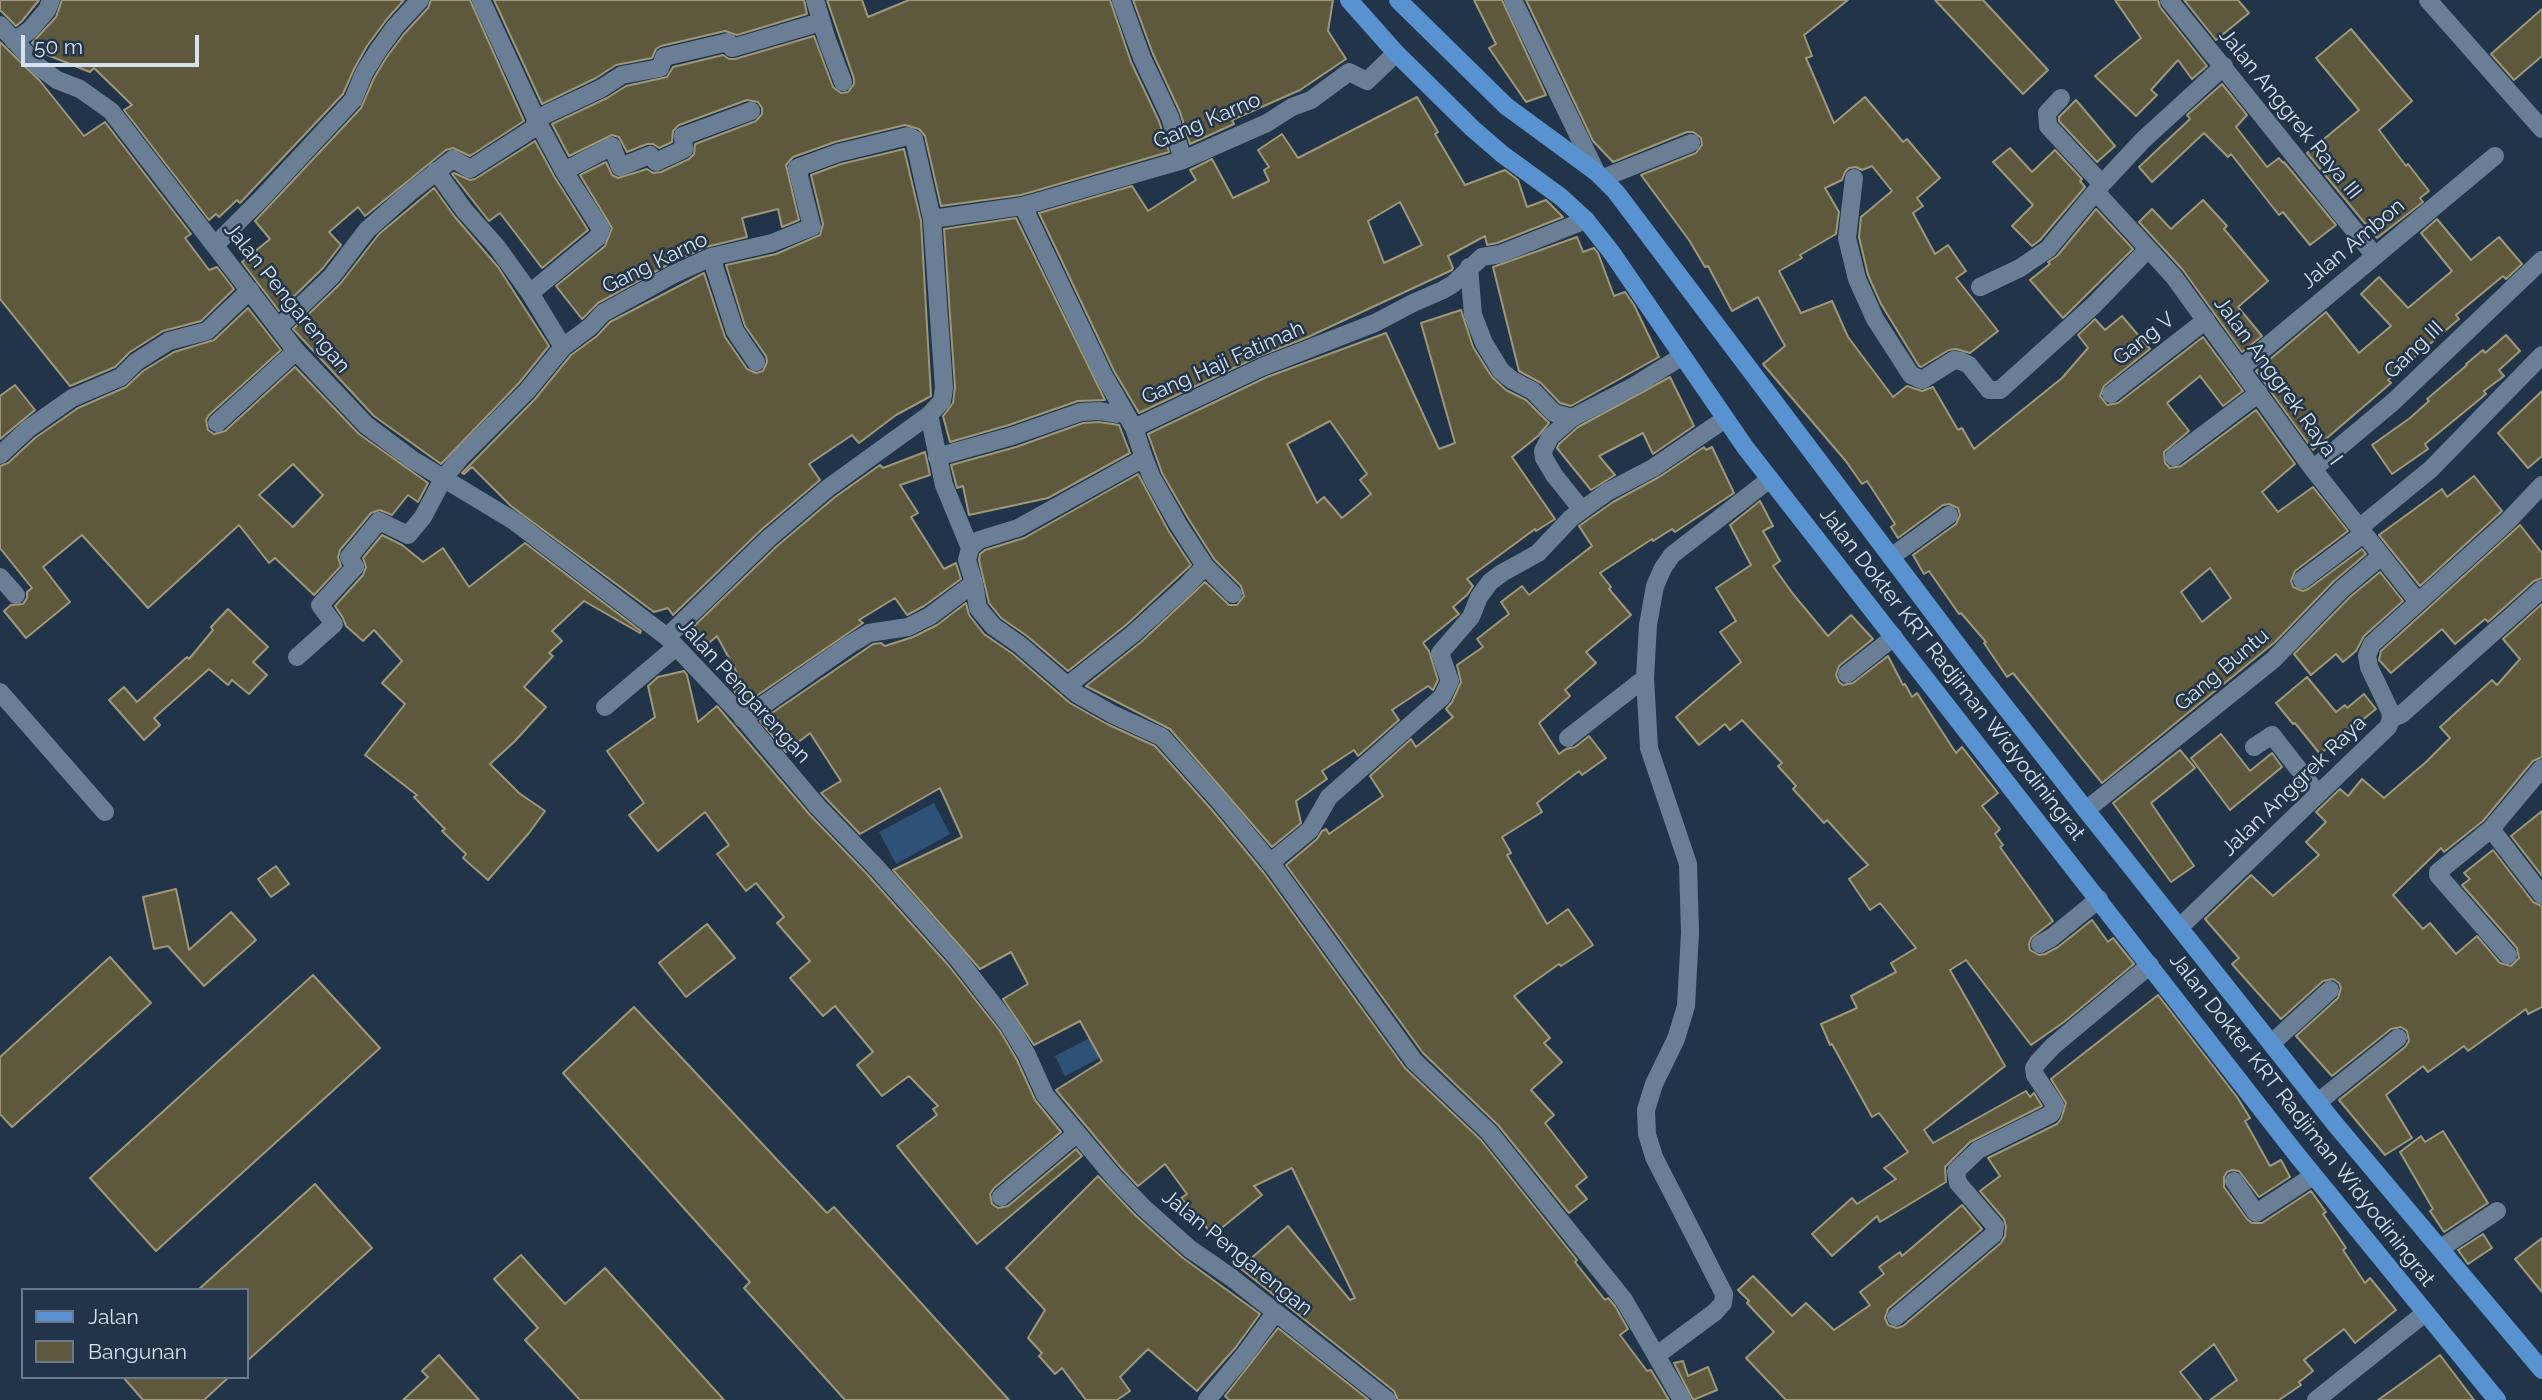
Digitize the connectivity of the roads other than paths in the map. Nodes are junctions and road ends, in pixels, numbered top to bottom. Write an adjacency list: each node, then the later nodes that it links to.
1 (51, 0): 13 (street)
2 (420, 0): 32 (street)
3 (481, 0): 19 (street)
4 (815, 0): 11 (street)
5 (1121, 0): 23 (street)
6 (1349, 0): 14 (main road, Jalan Dokter KRT Radjiman Widyodiningrat)
7 (1398, 0): 26 (main road, Jalan Dokter KRT Radjiman Widyodiningrat)
8 (1513, 0): 26 (street)
9 (2169, 0): 15 (street, Jalan Anggrek Raya III)
10 (2428, 0): 20 (street)
11 (821, 22): 16 (street); 19 (street)
12 (0, 25): 13 (street, Jalan Pengarengan)
13 (14, 41): 32 (street, Jalan Pengarengan)
14 (1396, 53): 23 (street, Gang Karno); 31 (main road, Jalan Dokter KRT Radjiman Widyodiningrat)
15 (2224, 66): 28 (street); 34 (street, Jalan Anggrek Raya III)
16 (843, 82)
17 (2061, 98): 28 (street, Jalan Anggrek Raya I)
18 (751, 111): 25 (street)
19 (536, 119): 24 (street); 25 (street)
20 (2542, 129)
21 (1691, 143): 26 (street)
22 (2495, 156): 34 (street, Jalan Ambon)
23 (1183, 160): 29 (street, Gang Karno)
24 (436, 171): 40 (street); 42 (street)
25 (564, 171): 40 (street)
26 (1599, 175): 69 (main road, Jalan Dokter KRT Radjiman Widyodiningrat)
27 (1854, 177): 33 (street)
28 (2099, 188): 33 (street, Jalan Anggrek Raya I); 38 (street)
29 (1023, 206): 30 (street, Gang Karno); 51 (street)
30 (932, 219): 35 (street, Gang Karno); 52 (street)
31 (1586, 220): 37 (street, Gang Haji Fatimah); 46 (main road, Jalan Dokter KRT Radjiman Widyodiningrat)
32 (215, 245): 39 (street, Jalan Pengarengan)
33 (2148, 248): 41 (street, Jalan Anggrek Raya I)
34 (2375, 256): 48 (street, Jalan Ambon)
35 (711, 257): 43 (street, Gang Karno); 47 (street)
36 (2542, 260): 61 (street, Gang III)
37 (1469, 267): 53 (street); 56 (street, Gang Haji Fatimah)
38 (1980, 287)
39 (250, 290): 42 (street, Jalan Pengarengan); 57 (street)
40 (530, 293): 43 (street)
41 (2206, 320): 48 (street, Jalan Anggrek Raya I); 50 (street, Gang V)
42 (278, 328): 44 (street, Jalan Pengarengan)
43 (562, 347): 62 (street, Gang Karno)
44 (296, 351): 55 (street); 62 (street, Jalan Pengarengan)
45 (2542, 355): 67 (street)
46 (1681, 357): 53 (street); 54 (main road, Jalan Dokter KRT Radjiman Widyodiningrat)
47 (757, 362)
48 (2241, 368): 49 (street, Jalan Anggrek Raya I)
49 (2259, 393): 59 (street); 61 (street, Jalan Anggrek Raya I)
50 (2111, 394)
51 (1125, 412): 56 (street); 58 (street)
52 (929, 415): 58 (street); 80 (street)
53 (1572, 418): 65 (street)
54 (1725, 419): 63 (main road, Jalan Dokter KRT Radjiman Widyodiningrat); 65 (street)
55 (217, 423)
56 (1134, 428): 60 (street, Gang Haji Fatimah)
57 (0, 455)
58 (937, 457): 68 (street)
59 (2174, 457)
60 (1144, 458): 68 (street); 71 (street, Gang Haji Fatimah)
61 (2314, 469): 67 (street, Jalan Anggrek Raya I)
62 (443, 479): 80 (street, Jalan Pengarengan); 81 (street, Gang Karno)
63 (1770, 479): 79 (main road, Jalan Dokter KRT Radjiman Widyodiningrat); 83 (street)
64 (2542, 485): 78 (street, Jalan Anggrek Raya)
65 (1582, 510): 96 (street)
66 (1949, 515): 69 (street)
67 (2361, 531): 70 (street, Jalan Anggrek Raya I); 73 (street)
68 (970, 548): 74 (street)
69 (1891, 557): 93 (main road, Jalan Dokter KRT Radjiman Widyodiningrat)
70 (2381, 557): 78 (street, Jalan Anggrek Raya I); 93 (street, Gang Buntu)
71 (1205, 566): 76 (street, Gang Haji Fatimah); 84 (street)
72 (0, 577): 77 (street)
73 (2302, 580)
74 (974, 583): 84 (street); 87 (street)
75 (2542, 589): 88 (street)
76 (1233, 594)
77 (16, 595)
78 (2418, 602): 88 (street, Jalan Anggrek Raya)
79 (1894, 637): 82 (street); 98 (main road, Jalan Dokter KRT Radjiman Widyodiningrat)
80 (671, 642): 86 (street); 87 (street, Jalan Pengarengan)
81 (297, 657)
82 (1847, 674)
83 (1645, 678): 89 (street); 116 (street)
84 (1067, 686): 96 (street)
85 (0, 692): 94 (street)
86 (605, 706)
87 (743, 719): 107 (street, Jalan Pengarengan)
88 (2391, 719): 92 (street, Jalan Anggrek Raya)
89 (1568, 738)
90 (2254, 747): 92 (street)
91 (2542, 768): 95 (street)
92 (2318, 794): 99 (street, Jalan Anggrek Raya)
93 (2087, 810): 99 (main road, Jalan Dokter KRT Radjiman Widyodiningrat)
94 (105, 812)
95 (2491, 829): 97 (street); 101 (street)
96 (1270, 863): 116 (street)
97 (2542, 895)
98 (2099, 899): 100 (street); 102 (main road, Jalan Dokter KRT Radjiman Widyodiningrat)
99 (2181, 926): 105 (main road, Jalan Dokter KRT Radjiman Widyodiningrat)
100 (2040, 944)
101 (2508, 956)
102 (2150, 965): 108 (main road, Jalan Dokter KRT Radjiman Widyodiningrat); 115 (street)
103 (2330, 990): 105 (street)
104 (2398, 1038): 106 (street)
105 (2273, 1042): 106 (main road, Jalan Dokter KRT Radjiman Widyodiningrat)
106 (2318, 1102): 112 (main road, Jalan Dokter KRT Radjiman Widyodiningrat)
107 (1076, 1134): 110 (street); 113 (street, Jalan Pengarengan)
108 (2313, 1176): 109 (street); 114 (main road, Jalan Dokter KRT Radjiman Widyodiningrat)
109 (2234, 1181)
110 (1001, 1197)
111 (2497, 1211): 112 (street)
112 (2441, 1248): 117 (main road, Jalan Dokter KRT Radjiman Widyodiningrat)
113 (1275, 1312): 119 (street); 120 (street, Jalan Pengarengan)
114 (2425, 1313): 121 (street); 122 (main road, Jalan Dokter KRT Radjiman Widyodiningrat)
115 (1896, 1317)
116 (1657, 1355): 118 (street)
117 (2542, 1370)
118 (1673, 1397)
119 (1207, 1400)
120 (1387, 1400)
121 (2316, 1400)
122 (2497, 1400)

